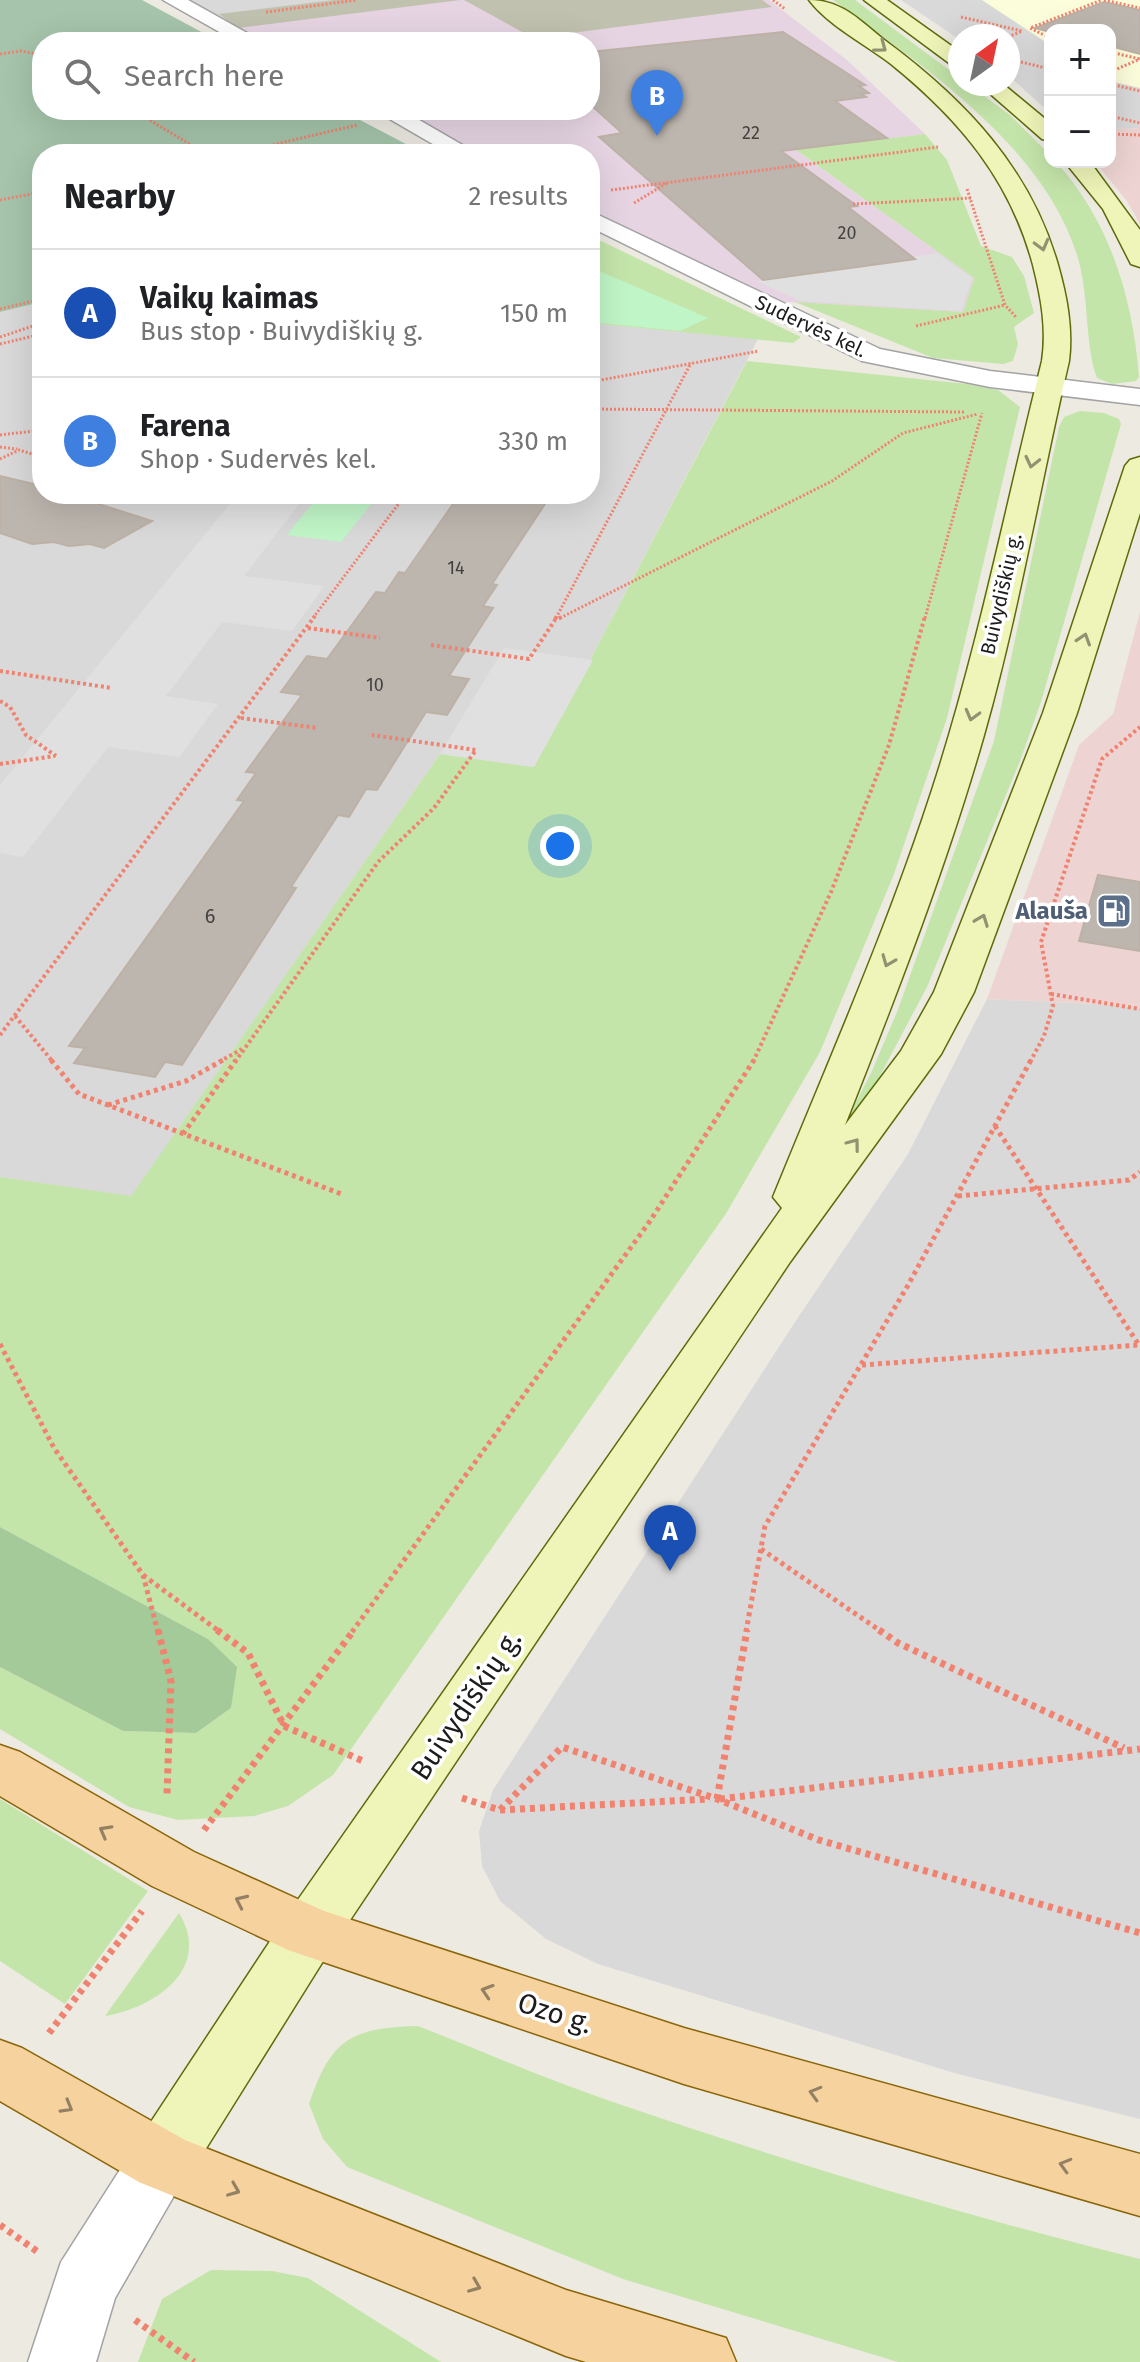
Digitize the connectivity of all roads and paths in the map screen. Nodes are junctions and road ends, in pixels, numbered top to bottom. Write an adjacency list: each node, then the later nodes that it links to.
1 (173, 0): 12 (street)
2 (357, 0): 8 (path)
3 (773, 0): 10 (path)
4 (819, 0): 35 (main road, Buivydiškių g., one-way to 35)
5 (874, 0): 17 (main road)
6 (1103, 0): 9 (path); 15 (path)
7 (300, 1): 8 (path)
8 (297, 8): 12 (path)
9 (1140, 8)
10 (795, 16)
11 (961, 17): 13 (path)
12 (210, 20): 14 (street)
13 (992, 24)
14 (233, 32)
15 (1044, 35)
16 (32, 53): 19 (path)
17 (948, 53)
18 (1116, 53): 20 (path)
19 (0, 54)
20 (1140, 59): 23 (path)
21 (1020, 61): 22 (path)
22 (1044, 67)
23 (1116, 69)
24 (1116, 85): 25 (path)
25 (1140, 91)
26 (1004, 96): 32 (main road)
27 (1116, 117): 31 (path)
28 (150, 120): 36 (path)
29 (364, 120): 37 (path)
30 (404, 120): 38 (street)
31 (1140, 123)
32 (1044, 129)
33 (1116, 134): 34 (path)
34 (1140, 135)
35 (985, 138): 39 (path); 60 (main road, Buivydiškių g., one-way to 60)
36 (189, 144)
37 (272, 144)
38 (448, 144)
39 (950, 145): 41 (path); 44 (path)
40 (1082, 168): 49 (main road)
41 (669, 182): 42 (path); 46 (path)
42 (606, 191)
43 (32, 194): 45 (path)
44 (970, 198): 47 (path); 55 (path)
45 (0, 200)
46 (632, 204)
47 (853, 204)
48 (600, 223): 55 (street, Sudervės kel.)
49 (1140, 259)
50 (32, 301): 51 (path)
51 (0, 309)
52 (32, 326): 54 (path)
53 (32, 336): 56 (path)
54 (0, 337)
55 (844, 343): 60 (street, Sudervės kel.)
56 (0, 344)
57 (759, 351): 58 (path)
58 (691, 363): 59 (path); 63 (path)
59 (600, 380)
60 (1048, 386): 61 (street, Sudervės kel.); 97 (main road, Buivydiškių g., one-way to 97)
61 (1140, 397)
62 (600, 409): 63 (path)
63 (669, 410): 64 (path); 73 (path)
64 (982, 412): 73 (path); 103 (path)
65 (32, 431): 66 (path)
66 (0, 435)
67 (0, 447): 68 (path)
68 (19, 450): 69 (path); 70 (path)
69 (32, 453)
70 (0, 459)
71 (1140, 466): 97 (main road, Buivydiškių g., one-way to 71)
72 (399, 504): 74 (path)
73 (555, 620): 76 (path)
74 (308, 628): 75 (path); 80 (path)
75 (380, 638)
76 (431, 645)
77 (0, 671): 78 (path)
78 (112, 688)
79 (0, 701): 84 (path)
80 (240, 717): 82 (path); 87 (path)
81 (1140, 727): 85 (path)
82 (318, 728)
83 (372, 735): 89 (path)
84 (0, 764)
85 (1051, 994): 86 (path); 91 (path)
86 (1140, 1009)
87 (15, 1016): 88 (path); 90 (path)
88 (0, 1035)
89 (245, 1047): 90 (path); 92 (path)
90 (107, 1105): 92 (path)
91 (995, 1126): 94 (path); 96 (path)
92 (183, 1134): 95 (path)
93 (1140, 1172): 94 (path)
94 (1036, 1188): 96 (path); 99 (path)
95 (344, 1195)
96 (957, 1197): 100 (path)
97 (774, 1251): 107 (main road, Buivydiškių g.)
98 (0, 1344): 102 (path)
99 (1140, 1345): 100 (path)
100 (861, 1365): 101 (path)
101 (761, 1549): 104 (path); 109 (path)
102 (143, 1575): 103 (path); 108 (path)
103 (284, 1726): 107 (path); 111 (path)
104 (1125, 1749): 105 (path); 109 (path)
105 (1140, 1749)
106 (0, 1768): 112 (main road, Ozo g., one-way to 106)
107 (413, 1783): 110 (path); 113 (main road, Buivydiškių g.)
108 (167, 1794)
109 (717, 1799): 110 (path); 110 (path); 114 (path)
110 (500, 1810)
111 (209, 1823)
112 (173, 1869): 113 (main road, Ozo g., one-way to 112); 115 (path)
113 (309, 1932): 116 (main road, Buivydiškių g.); 117 (main road, Ozo g., one-way to 113)
114 (1140, 1933)
115 (8, 2073): 116 (main road, one-way to 116)
116 (162, 2161): 118 (street); 119 (main road, one-way to 119)
117 (1140, 2185)
118 (62, 2362)
119 (702, 2362)

